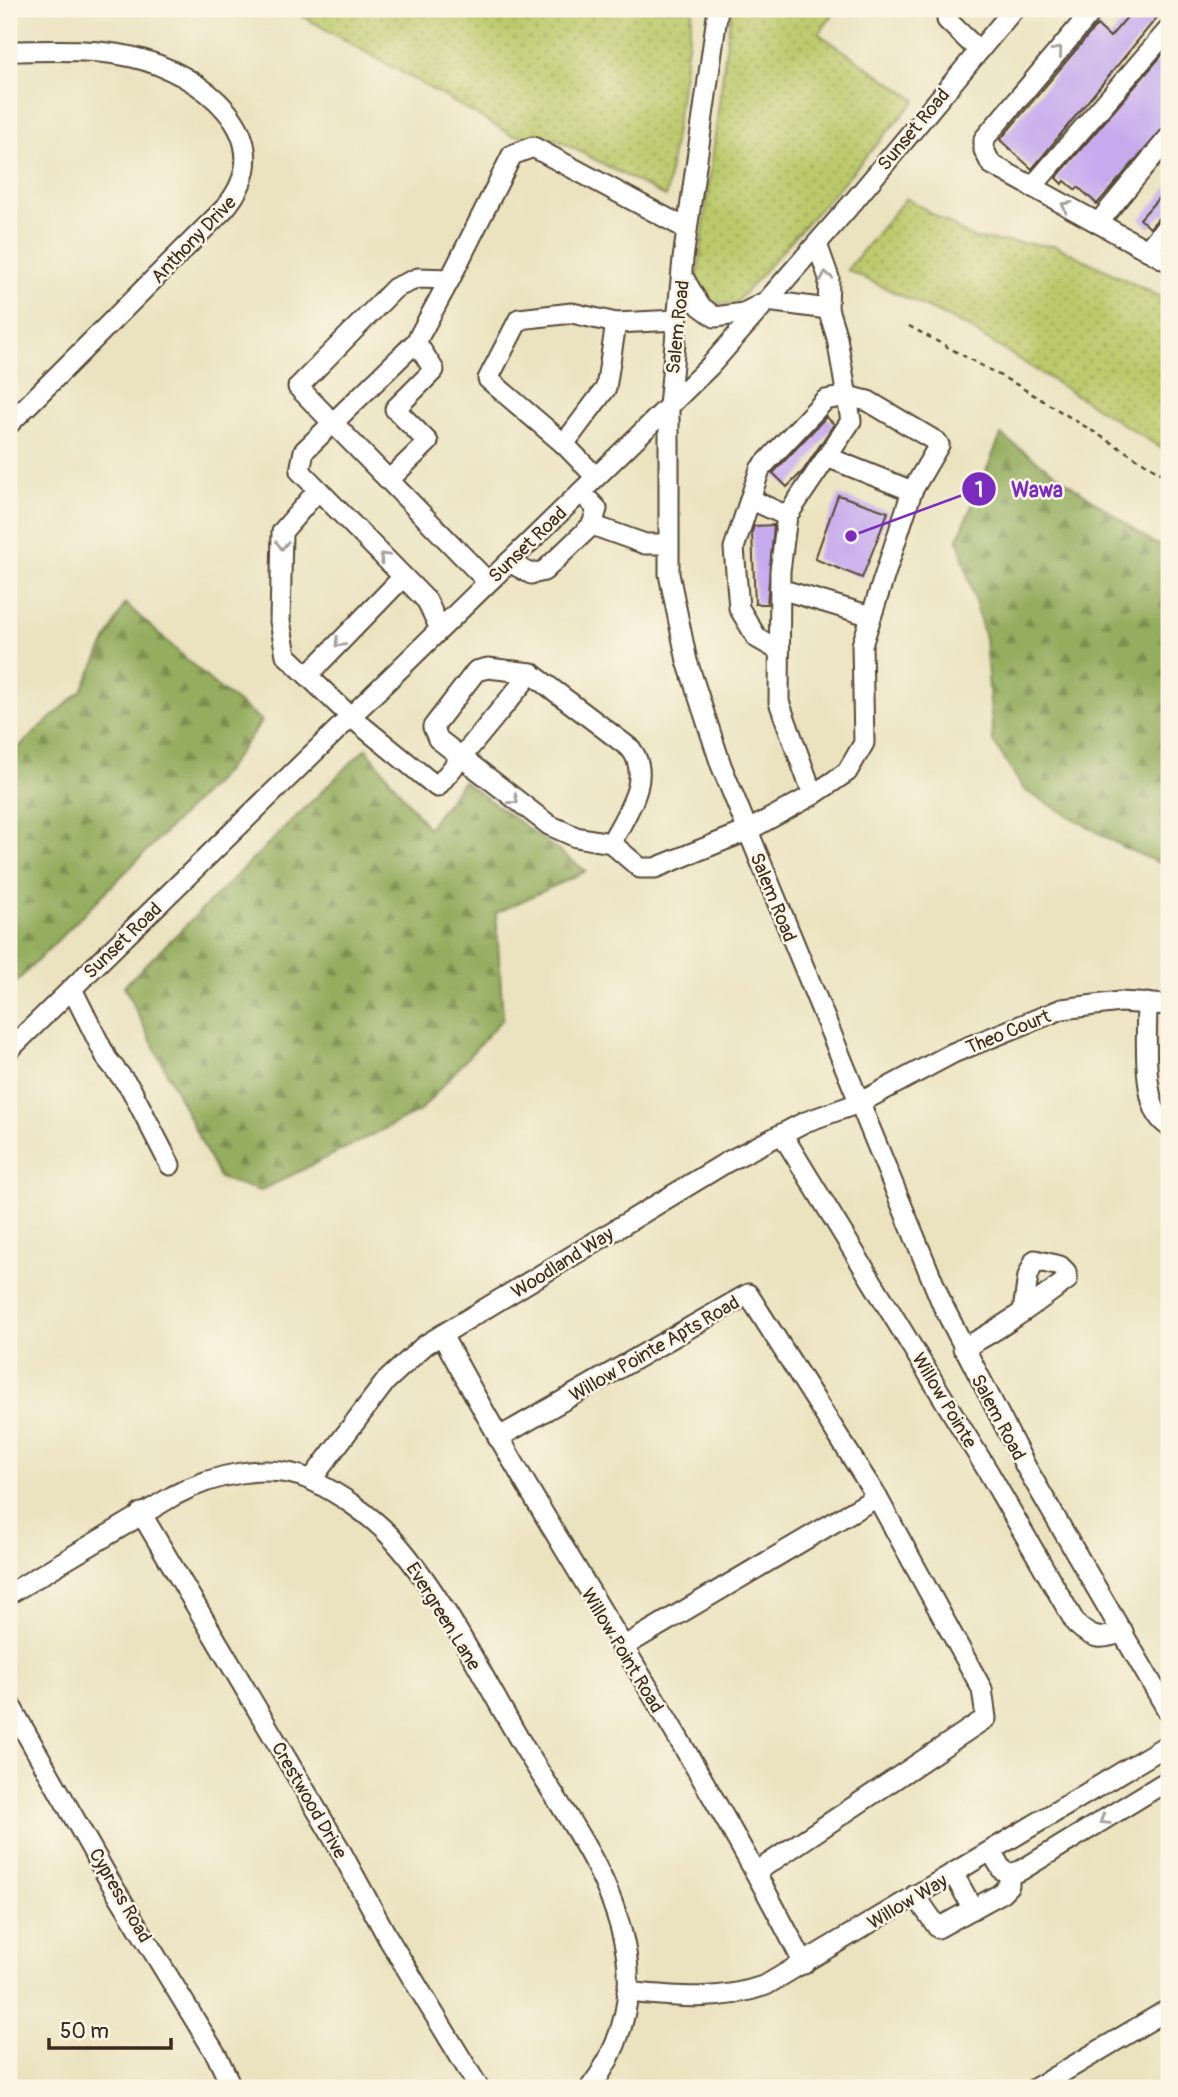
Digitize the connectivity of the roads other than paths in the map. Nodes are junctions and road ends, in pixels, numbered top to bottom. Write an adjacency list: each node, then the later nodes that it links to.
1 (718, 9): 12 (street, Salem Road)
2 (952, 9): 7 (street)
3 (1014, 9): 7 (street, Sunset Road)
4 (1094, 9): 9 (street, one-way to 4)
5 (1169, 29): 9 (street)
6 (9, 51): 26 (street, Anthony Drive)
7 (979, 51): 13 (street, Sunset Road)
8 (1169, 137): 10 (street)
9 (1032, 187): 10 (street, one-way to 9)
10 (1098, 223): 14 (street)
11 (1169, 224): 14 (street)
12 (687, 229): 16 (street, Salem Road); 17 (street)
13 (817, 244): 18 (street, Sunset Road); 19 (street, one-way to 13)
14 (1147, 250): 15 (street)
15 (1169, 262)
16 (682, 275): 18 (street); 20 (street, Salem Road)
17 (450, 279): 22 (street); 25 (street)
18 (767, 300): 19 (street); 24 (street, Sunset Road)
19 (828, 309): 23 (street)
20 (677, 320): 21 (street); 24 (street, Salem Road)
21 (616, 323): 27 (street); 27 (street)
22 (416, 342): 25 (street); 30 (street)
23 (847, 396): 28 (street); 32 (street); 34 (street)
24 (669, 406): 29 (street, Sunset Road); 37 (street, Salem Road)
25 (332, 422): 30 (street); 31 (street)
26 (9, 424)
27 (564, 444): 29 (street)
28 (827, 457): 32 (street); 35 (street)
29 (596, 477): 33 (street, Sunset Road)
30 (389, 480): 40 (street)
31 (318, 490): 39 (street, one-way to 31); 46 (street, one-way to 46)
32 (912, 491): 42 (street)
33 (581, 492): 36 (street); 38 (street, Sunset Road)
34 (750, 499): 35 (street); 44 (street)
35 (787, 516): 41 (street)
36 (592, 525): 37 (street); 38 (street)
37 (668, 544): 50 (street, Salem Road)
38 (509, 562): 40 (street, Sunset Road)
39 (403, 577): 43 (street); 46 (street, one-way to 46)
40 (488, 582): 43 (street, Sunset Road)
41 (780, 589): 42 (street); 44 (street)
42 (871, 616): 49 (street)
43 (440, 629): 47 (street, Sunset Road)
44 (778, 650): 49 (street)
45 (531, 673): 48 (street); 48 (street); 51 (street)
46 (308, 675): 47 (street)
47 (351, 717): 48 (street); 52 (street, Sunset Road)
48 (460, 758): 51 (street, one-way to 51)
49 (813, 795): 50 (street)
50 (747, 831): 51 (street); 56 (street, Salem Road)
51 (611, 843)
52 (72, 989): 55 (street, Sunset Road); 59 (street)
53 (1147, 1003): 54 (street, Theo Court); 56 (street, Theo Court); 57 (street)
54 (1169, 1005)
55 (9, 1050)
56 (859, 1103): 58 (street, Woodland Way); 62 (street, Salem Road)
57 (1169, 1126)
58 (782, 1134): 61 (street, Woodland Way); 68 (street, Willow Pointe)
59 (170, 1166)
60 (1023, 1311): 62 (street)
61 (442, 1335): 63 (street, Willow Point Road); 64 (street, Woodland Way)
62 (963, 1348): 68 (street, Salem Road)
63 (498, 1438): 65 (street, Willow Pointe Apts Road); 69 (street, Willow Point Road)
64 (311, 1480): 66 (street, Evergreen Lane); 82 (street, Evergreen Lane)
65 (877, 1497): 69 (street); 76 (street)
66 (141, 1513): 67 (street, Evergreen Lane); 85 (street, Crestwood Drive)
67 (9, 1594)
68 (1123, 1632): 71 (street, Salem Road)
69 (621, 1648): 76 (street, Willow Point Road)
70 (9, 1703): 84 (street, Cypress Road)
71 (1169, 1713)
72 (1169, 1744): 73 (street, Willow Way)
73 (1146, 1758): 74 (street); 75 (street, Willow Way)
74 (1165, 1786): 78 (street, one-way to 78)
75 (991, 1851): 77 (street, Willow Way); 78 (street)
76 (756, 1872): 81 (street, Willow Point Road)
77 (953, 1873): 79 (street, Willow Way); 80 (street)
78 (1009, 1874): 80 (street)
79 (915, 1895): 80 (street); 81 (street, Willow Way)
80 (973, 1909)
81 (804, 1964): 82 (street, Willow Way)
82 (627, 1992): 86 (street, Evergreen Lane)
83 (1169, 2012): 87 (street)
84 (232, 2088)
85 (479, 2088)
86 (590, 2088)
87 (1036, 2088)

